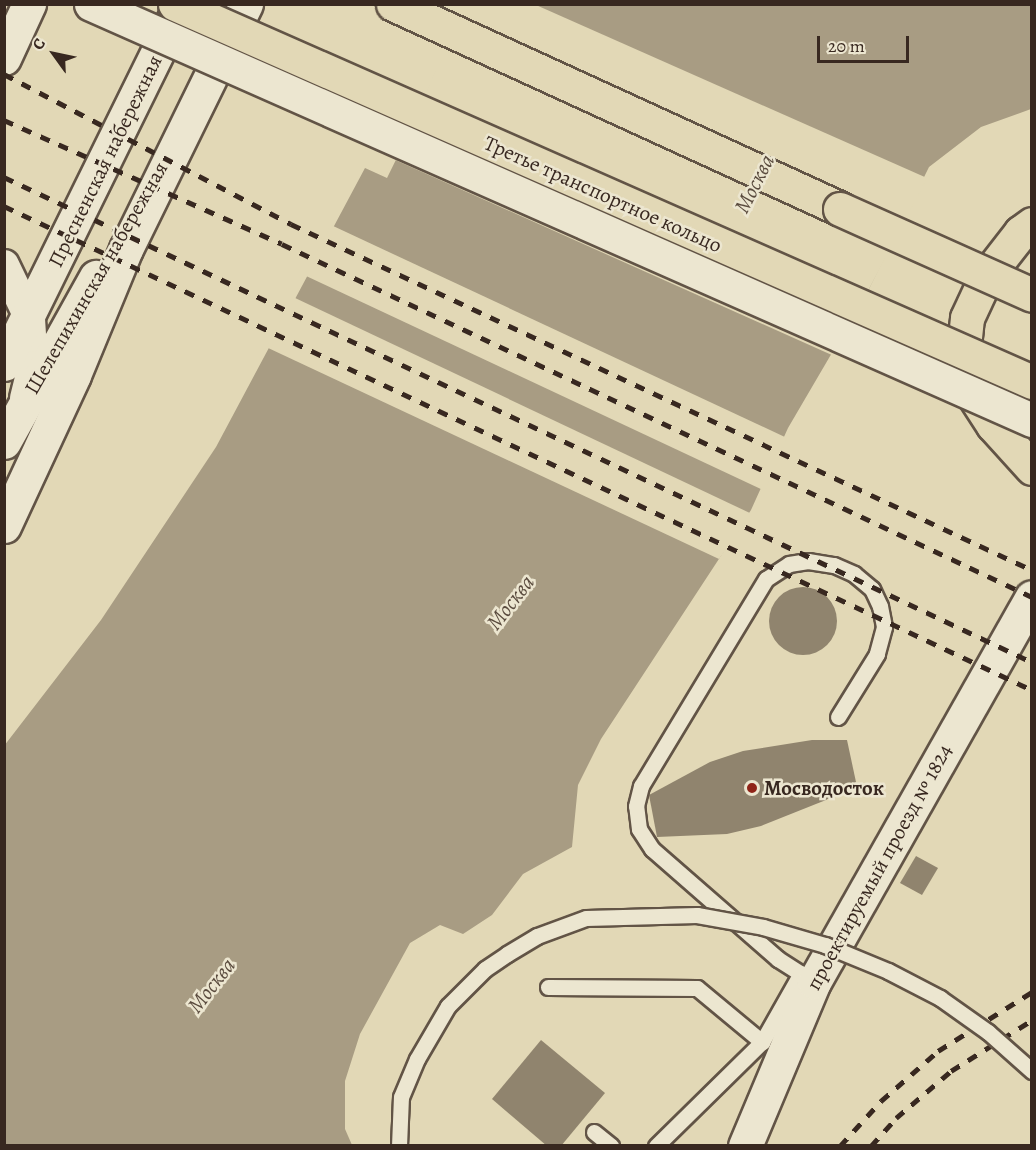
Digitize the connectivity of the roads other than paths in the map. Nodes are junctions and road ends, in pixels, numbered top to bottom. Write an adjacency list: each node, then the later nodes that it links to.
1 (29, 4): 7 (main road)
2 (91, 4): 18 (main road, bridge)
3 (175, 4): 16 (main road, Третье транспортное кольцо, bridge)
4 (181, 4): 14 (main road, Пресненская набережная)
5 (246, 4): 8 (main road)
6 (393, 4): 9 (main road)
7 (4, 58)
8 (189, 114): 17 (main road, Шелепихинская набережная); 21 (main road)
9 (840, 209): 12 (main road, bridge); 13 (main road, bridge)
10 (1032, 224): 20 (main road)
11 (4, 265): 14 (street)
12 (1032, 278)
13 (1032, 296)
14 (30, 319): 15 (main road, Шелепихинская набережная); 17 (street)
15 (4, 364)
16 (1032, 382)
17 (23, 404): 19 (main road, Шелепихинская набережная)
18 (1032, 420)
19 (4, 442)
20 (1032, 468)
21 (4, 526)
22 (1032, 597): 24 (main road, проектируемый проезд № 1824)
23 (838, 717): 24 (lane)
24 (807, 978): 26 (lane); 32 (main road, проектируемый проезд № 1824)
25 (548, 987): 26 (lane)
26 (762, 1042): 31 (lane)
27 (1032, 1071): 29 (lane, bridge)
28 (594, 1131): 30 (lane)
29 (399, 1146)
30 (611, 1146)
31 (656, 1146)
32 (744, 1146)

